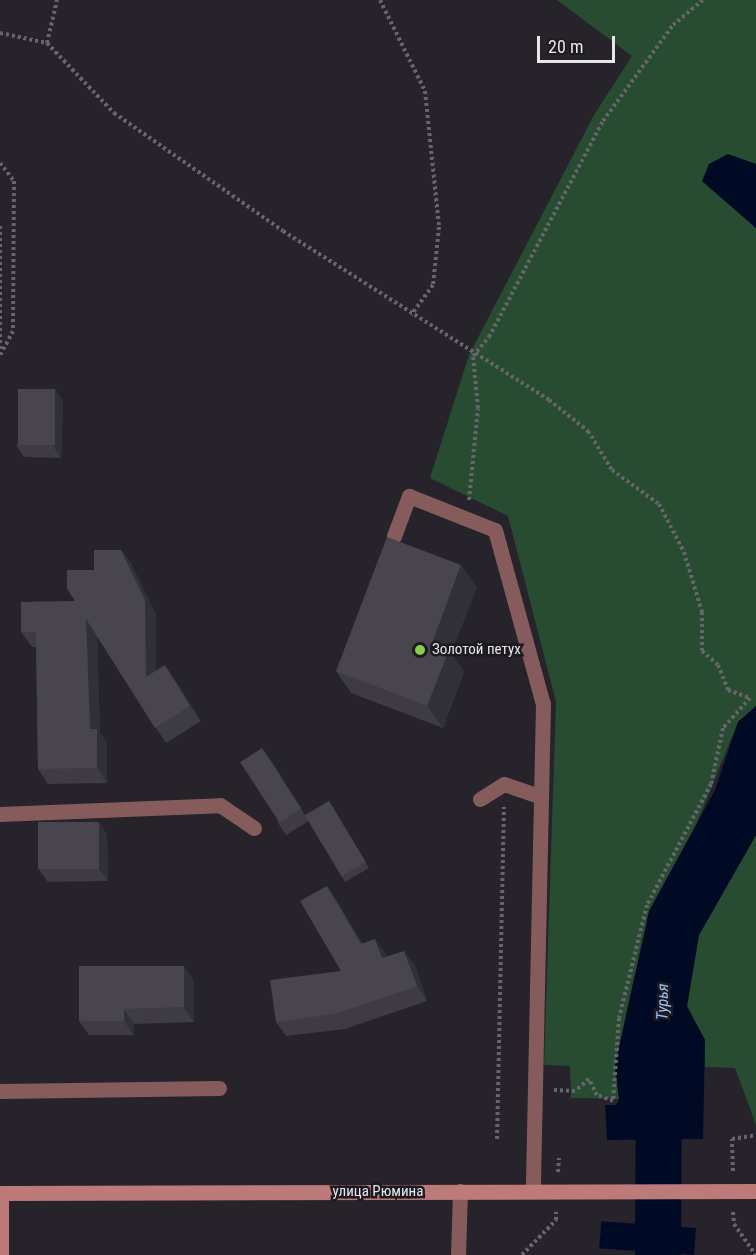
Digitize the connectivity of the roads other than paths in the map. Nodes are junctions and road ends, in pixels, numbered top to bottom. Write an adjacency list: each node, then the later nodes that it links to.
1 (394, 536): 2 (street)
2 (541, 797): 3 (street); 10 (street)
3 (480, 800)
4 (0, 814): 5 (street)
5 (254, 828)
6 (219, 1088): 7 (street)
7 (0, 1091)
8 (0, 1187): 12 (street)
9 (460, 1191): 10 (main road, улица Рюмина); 12 (main road, улица Рюмина); 14 (street)
10 (533, 1191): 11 (main road, улица Рюмина)
11 (754, 1191)
12 (0, 1193): 13 (main road)
13 (1, 1255)
14 (458, 1255)

